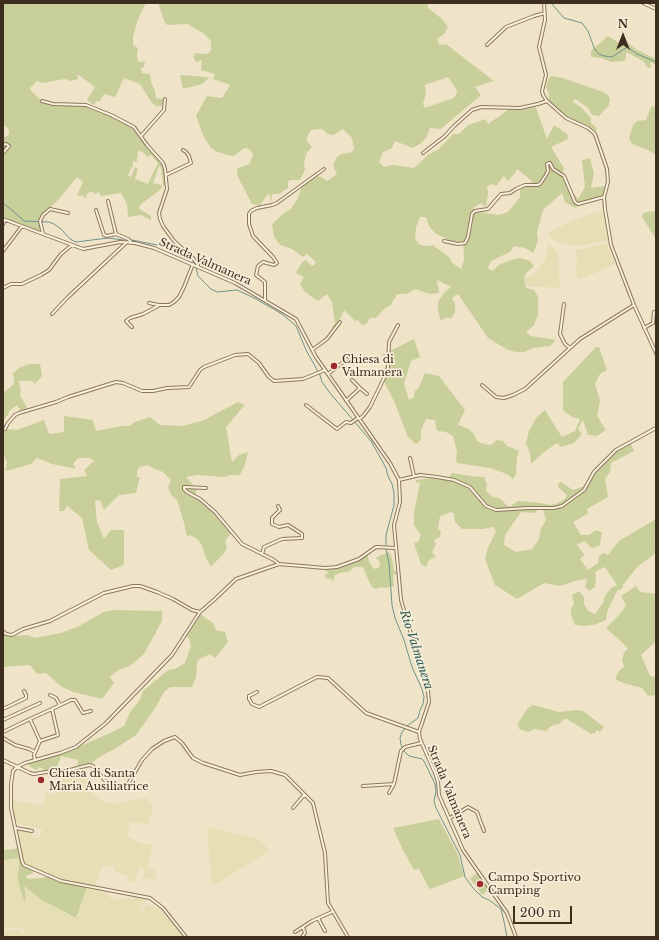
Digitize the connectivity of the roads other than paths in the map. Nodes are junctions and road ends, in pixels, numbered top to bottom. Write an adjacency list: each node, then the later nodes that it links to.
1 (544, 3): 4 (street)
2 (643, 3): 3 (street)
3 (656, 9)
4 (545, 13): 5 (street); 7 (street)
5 (487, 45)
6 (164, 99): 9 (street)
7 (546, 100): 13 (street); 16 (street)
8 (42, 101): 9 (street)
9 (141, 136): 15 (street)
10 (3, 145): 12 (street)
11 (183, 150): 15 (street)
12 (3, 153)
13 (423, 153)
14 (324, 169): 32 (street)
15 (166, 175): 30 (street)
16 (604, 197): 26 (street); 35 (street)
17 (108, 201): 24 (street)
18 (96, 210): 24 (street)
19 (68, 213): 23 (street)
20 (4, 220): 21 (street); 22 (street, Strada Valmanera)
21 (3, 224)
22 (22, 226): 23 (street, Strada Valmanera); 29 (street)
23 (43, 234): 28 (street, Strada Valmanera)
24 (116, 234): 27 (street)
25 (127, 242): 27 (street, Strada Valmanera); 28 (street, Strada Valmanera); 38 (street)
26 (444, 242)
27 (132, 243): 30 (street, Strada Valmanera)
28 (72, 245): 31 (street)
29 (3, 252)
30 (196, 265): 32 (street, Strada Valmanera); 36 (street)
31 (3, 288)
32 (266, 300): 44 (street, Strada Valmanera)
33 (149, 303): 36 (street)
34 (564, 304): 43 (street)
35 (634, 305): 42 (street); 43 (street)
36 (159, 306): 41 (street)
37 (654, 312): 42 (street)
38 (52, 314)
39 (340, 322): 44 (street)
40 (398, 325): 55 (street)
41 (132, 327)
42 (644, 328): 45 (street)
43 (570, 348): 50 (street)
44 (312, 350): 47 (street, Strada Valmanera)
45 (656, 353)
46 (347, 359): 48 (street)
47 (325, 370): 48 (street, Strada Valmanera); 57 (street)
48 (328, 374): 53 (street, Strada Valmanera)
49 (352, 380): 51 (street)
50 (482, 385)
51 (360, 388): 52 (street); 53 (street)
52 (366, 394)
53 (346, 401): 55 (street, Strada Valmanera)
54 (306, 405): 55 (street)
55 (358, 418): 60 (street, Strada Valmanera)
56 (656, 428): 59 (street)
57 (3, 430)
58 (410, 458): 59 (street)
59 (414, 476): 60 (street)
60 (399, 480): 63 (street, Strada Valmanera)
61 (206, 488): 64 (street)
62 (278, 506): 64 (street)
63 (396, 548): 65 (street); 79 (street, Strada Valmanera)
64 (262, 554): 65 (street)
65 (279, 564): 66 (street)
66 (200, 612): 67 (street); 85 (street)
67 (3, 631)
68 (24, 691): 73 (street)
69 (257, 692): 79 (street)
70 (50, 695): 72 (street)
71 (40, 703): 77 (street)
72 (60, 705): 74 (street); 75 (street)
73 (3, 709)
74 (52, 709): 76 (street); 81 (street)
75 (92, 711)
76 (30, 719): 78 (street); 81 (street)
77 (3, 720)
78 (3, 732)
79 (419, 732): 82 (street, Strada Valmanera)
80 (3, 738): 83 (street)
81 (40, 741): 83 (street)
82 (421, 742): 87 (street); 92 (street, Strada Valmanera)
83 (35, 752): 85 (street)
84 (3, 760): 86 (street)
85 (36, 760): 86 (street)
86 (17, 767): 90 (street); 93 (street)
87 (394, 784): 88 (street); 89 (street)
88 (362, 786)
89 (389, 793)
90 (304, 795): 91 (street); 96 (street)
91 (293, 808)
92 (450, 818): 95 (street); 104 (street, Strada Valmanera)
93 (16, 828): 94 (street); 101 (street)
94 (32, 831)
95 (484, 831)
96 (332, 912): 97 (street); 103 (street)
97 (318, 918): 98 (street); 99 (street)
98 (303, 928): 100 (street); 102 (street)
99 (325, 931)
100 (295, 932)
101 (186, 937)
102 (302, 937)
103 (348, 937)
104 (516, 937)

